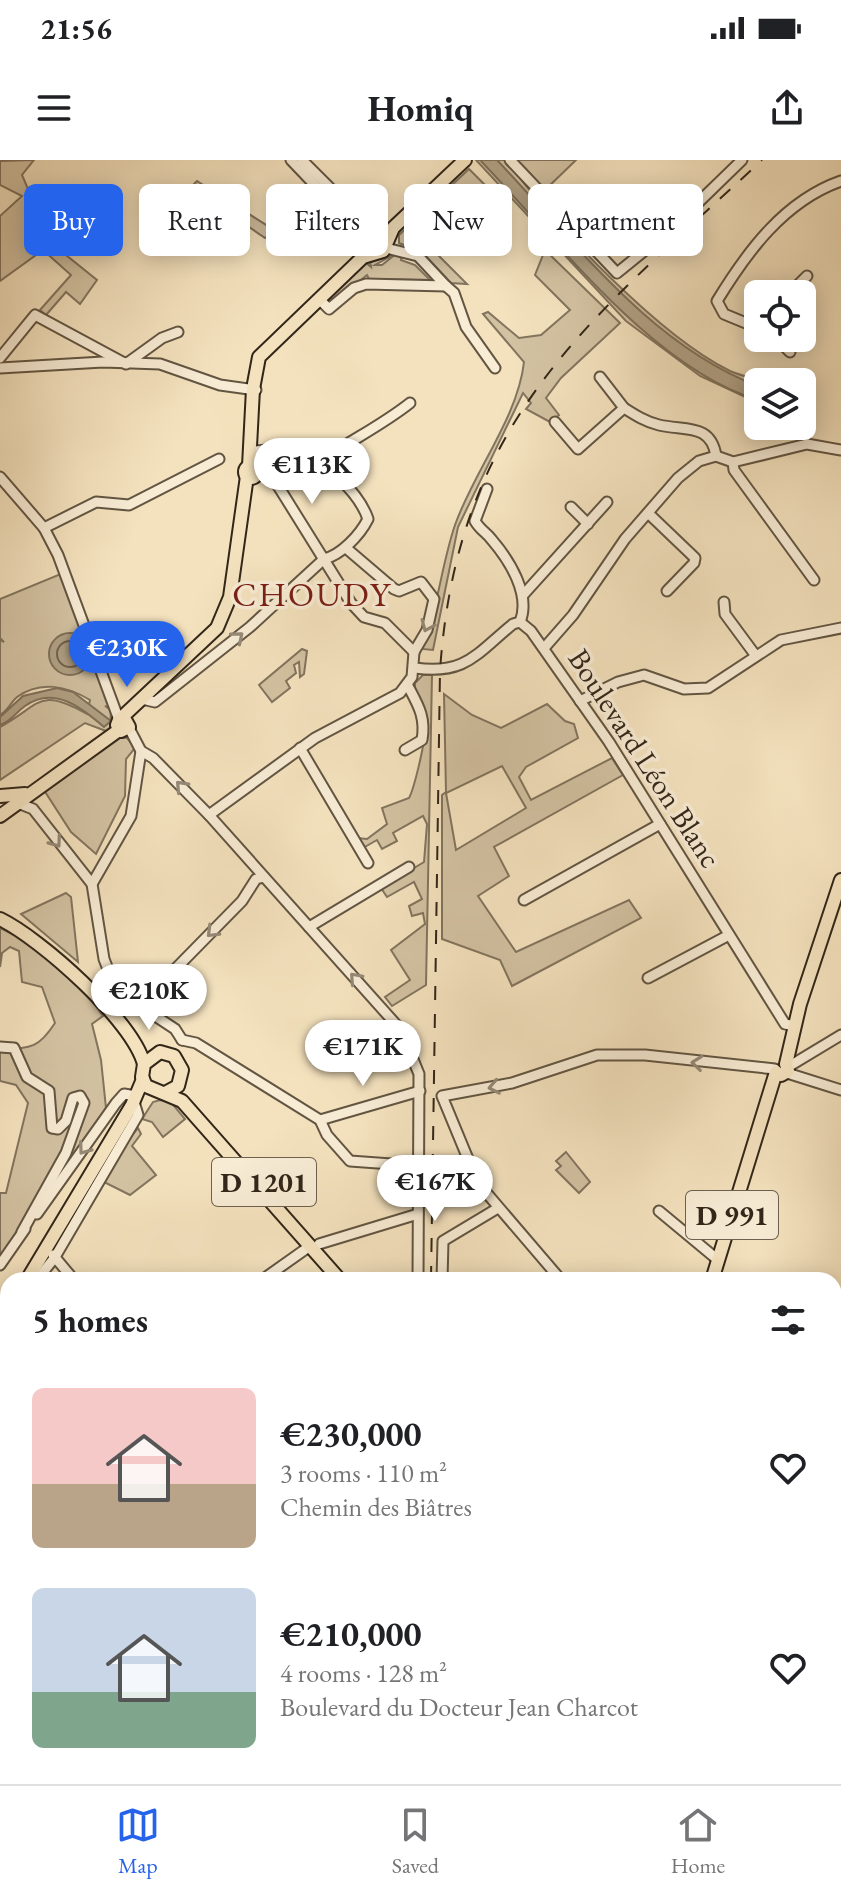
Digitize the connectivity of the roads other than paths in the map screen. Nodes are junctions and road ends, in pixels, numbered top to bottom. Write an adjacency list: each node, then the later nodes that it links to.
1 (291, 160): 7 (street)
2 (302, 160): 8 (street)
3 (510, 160): 4 (street)
4 (742, 160)
5 (463, 161): 9 (main road)
6 (841, 181): 16 (street)
7 (317, 184)
8 (325, 184)
9 (388, 235)
10 (388, 246): 14 (street)
11 (366, 256): 15 (main road)
12 (807, 276): 13 (street)
13 (803, 280)
14 (446, 286): 15 (street); 21 (street)
15 (319, 299): 23 (main road)
16 (744, 322)
17 (178, 332): 19 (street)
18 (0, 358): 19 (street)
19 (126, 364): 20 (street); 23 (street)
20 (0, 368)
21 (495, 368)
22 (600, 377): 25 (street)
23 (256, 390): 27 (main road)
24 (410, 403): 33 (street)
25 (624, 408): 26 (street); 30 (street)
26 (555, 422)
27 (254, 430): 29 (main road); 34 (main road)
28 (841, 450): 32 (street)
29 (256, 451): 33 (street); 34 (main road)
30 (716, 456): 32 (street); 39 (street)
31 (219, 459): 41 (street)
32 (733, 462): 44 (street)
33 (318, 463): 42 (street)
34 (255, 475): 43 (street); 54 (main road)
35 (0, 477): 41 (street)
36 (487, 489): 46 (street)
37 (607, 502): 40 (street)
38 (571, 507): 40 (street)
39 (648, 513): 45 (street); 50 (street)
40 (588, 524): 46 (street)
41 (44, 528): 58 (street)
42 (346, 548): 43 (street); 51 (street, one-way to 51)
43 (324, 559): 51 (street); 56 (street, one-way to 43)
44 (814, 580)
45 (667, 591)
46 (524, 594): 48 (street)
47 (724, 602): 52 (street)
48 (520, 622): 50 (street, Boulevard Léon Blanc); 53 (street)
49 (841, 628): 52 (street)
50 (545, 647): 57 (street, Boulevard Léon Blanc)
51 (414, 652): 53 (street)
52 (756, 656): 57 (street)
53 (415, 668): 55 (street)
54 (157, 685): 56 (main road); 58 (main road)
55 (408, 686): 59 (street); 60 (street)
56 (142, 699): 58 (main road)
57 (580, 701): 64 (street, Boulevard Léon Blanc)
58 (123, 727): 61 (street); 62 (main road)
59 (300, 748): 63 (street); 65 (street)
60 (405, 750)
61 (141, 753): 63 (street, one-way to 61); 69 (street)
62 (8, 804): 69 (street, one-way to 69)
63 (209, 815): 67 (street)
64 (660, 824): 70 (street); 73 (street, Boulevard Léon Blanc)
65 (368, 863)
66 (409, 867): 72 (street)
67 (264, 877): 72 (street); 75 (street, one-way to 75)
68 (841, 880): 76 (main road, D 991)
69 (92, 884): 75 (street)
70 (524, 900)
71 (0, 919): 78 (main road)
72 (309, 927): 86 (street, one-way to 72)
73 (729, 935): 74 (street); 76 (street, Boulevard Léon Blanc)
74 (648, 978)
75 (139, 1006): 80 (street)
76 (793, 1029): 83 (main road, D 991)
77 (841, 1035): 83 (street)
78 (131, 1038): 81 (main road); 82 (main road)
79 (0, 1047): 94 (street)
80 (177, 1050): 81 (main road); 84 (main road); 89 (street)
81 (155, 1054): 82 (main road)
82 (144, 1064): 88 (main road)
83 (784, 1070): 85 (street); 91 (street, one-way to 91); 97 (main road, D 991)
84 (181, 1082): 87 (main road); 95 (main road, D 1201)
85 (841, 1090)
86 (420, 1091): 89 (street); 90 (street)
87 (165, 1093): 88 (main road); 95 (main road, D 1201)
88 (137, 1096): 94 (street, one-way to 94); 96 (main road)
89 (320, 1120): 90 (street)
90 (419, 1166): 93 (street)
91 (498, 1208): 106 (street); 107 (street)
92 (659, 1211): 97 (street)
93 (418, 1214): 95 (street); 105 (street)
94 (22, 1232): 98 (street)
95 (314, 1245): 102 (street); 103 (main road, D 1201); 104 (main road, D 1201)
96 (50, 1252): 99 (main road); 100 (street); 101 (street)
97 (718, 1260): 108 (main road, D 991)
98 (0, 1265)
99 (34, 1272)
100 (41, 1272)
101 (67, 1272)
102 (274, 1272)
103 (334, 1272)
104 (342, 1272)
105 (418, 1272)
106 (442, 1272)
107 (554, 1272)
108 (714, 1272)

